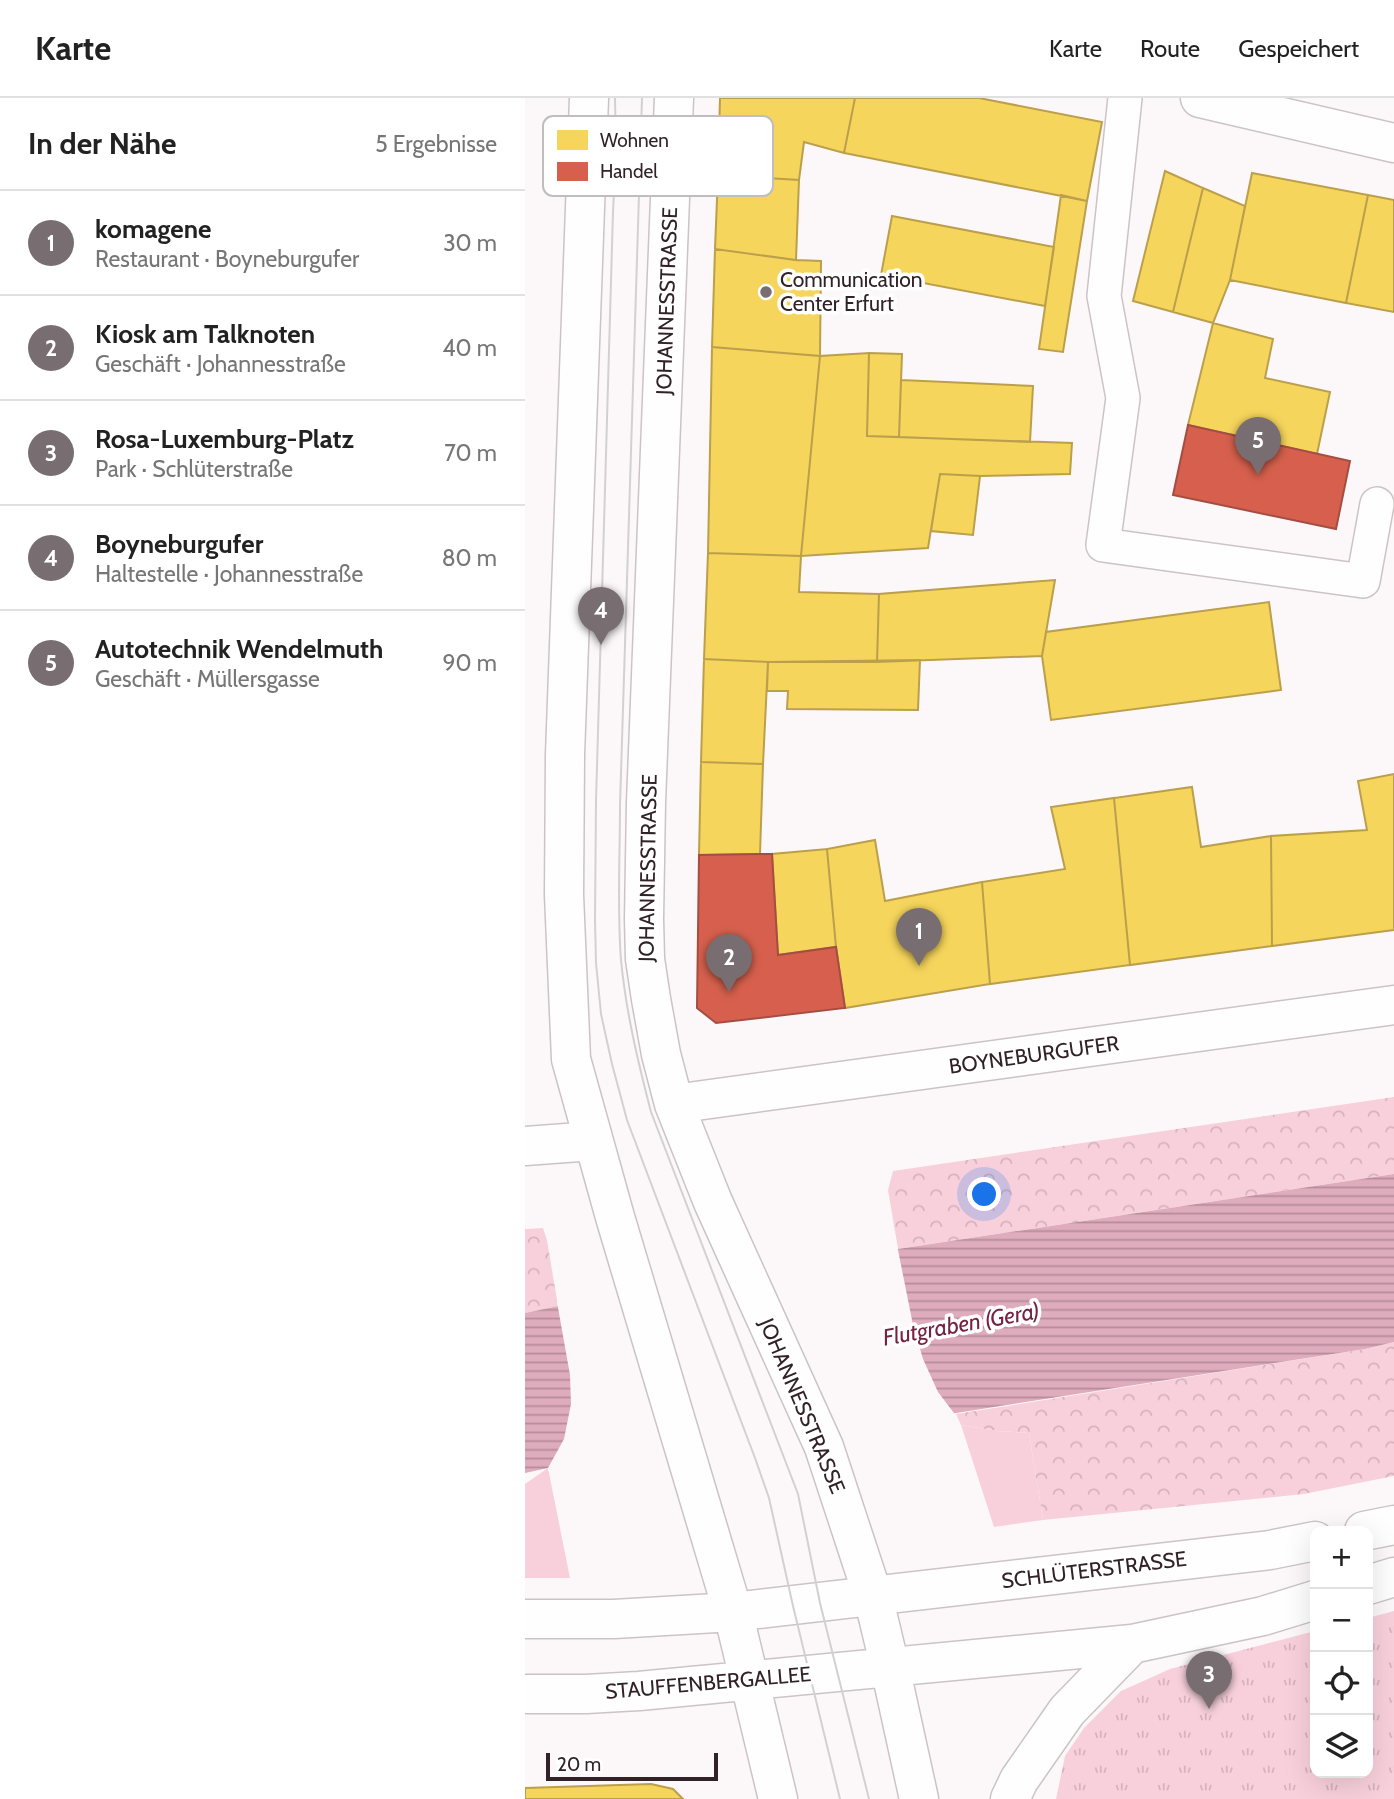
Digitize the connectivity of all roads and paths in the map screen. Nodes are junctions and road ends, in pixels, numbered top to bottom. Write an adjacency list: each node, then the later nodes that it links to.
1 (589, 98): 5 (street)
2 (674, 98): 6 (street, JOHANNESSTRASSE)
3 (1125, 98): 10 (lane)
4 (1200, 98): 7 (street)
5 (588, 116)
6 (673, 116)
7 (1394, 143)
8 (585, 196): 13 (street)
9 (670, 196): 12 (street, JOHANNESSTRASSE)
10 (1377, 504)
11 (1394, 1005): 12 (street, BOYNEBURGUFER)
12 (674, 1104): 20 (street, JOHANNESSTRASSE)
13 (593, 1141): 14 (street); 22 (street)
14 (525, 1146)
15 (1394, 1525): 16 (street)
16 (1373, 1529)
17 (1310, 1542): 20 (street, SCHLÜTERSTRASSE)
18 (1394, 1577): 19 (street)
19 (1373, 1583)
20 (873, 1596): 22 (street); 25 (street, JOHANNESSTRASSE)
21 (1310, 1602): 24 (street)
22 (733, 1612): 23 (street); 26 (street)
23 (525, 1619)
24 (1132, 1644): 25 (street); 30 (street)
25 (890, 1667): 26 (street, STAUFFENBERGALLEE); 29 (street, JOHANNESSTRASSE)
26 (748, 1680): 27 (street, STAUFFENBERGALLEE); 28 (street)
27 (525, 1694)
28 (778, 1799)
29 (919, 1799)
30 (1010, 1799)

